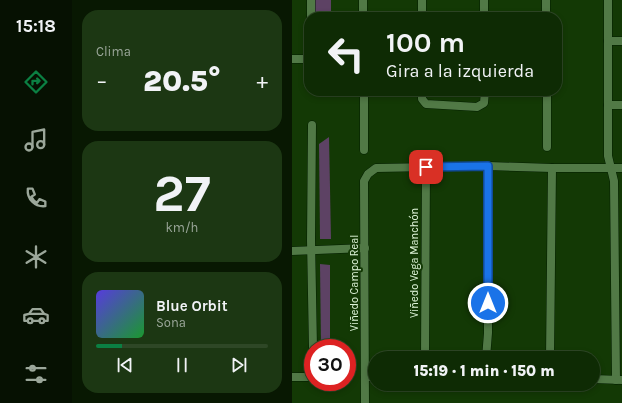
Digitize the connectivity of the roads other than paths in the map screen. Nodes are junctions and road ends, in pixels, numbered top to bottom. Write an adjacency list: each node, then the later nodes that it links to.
1 (311, 0): 7 (street)
2 (363, 0): 8 (street)
3 (422, 0): 9 (street)
4 (484, 0): 10 (street)
5 (546, 0): 11 (street)
6 (608, 0): 12 (street)
7 (311, 12)
8 (363, 12)
9 (422, 12)
10 (484, 12)
11 (546, 12)
12 (608, 41): 13 (street); 20 (street)
13 (622, 41)
14 (292, 59): 15 (street)
15 (304, 59)
16 (364, 96): 24 (street)
17 (422, 96): 18 (street)
18 (485, 96)
19 (547, 96): 23 (street)
20 (608, 105): 21 (street); 28 (street)
21 (622, 105)
22 (312, 125): 31 (street)
23 (547, 147)
24 (364, 150)
25 (488, 166): 26 (street); 27 (street); 35 (street)
26 (426, 167): 30 (street, Viñedo Campo Real); 34 (street, Viñedo Vega Manchón)
27 (552, 168): 28 (street); 36 (street)
28 (612, 168): 29 (street); 41 (street)
29 (622, 168)
30 (364, 248): 31 (street); 38 (street, Viñedo Campo Real)
31 (312, 250): 32 (street); 33 (street)
32 (292, 251)
33 (313, 339)
34 (425, 351)
35 (487, 351)
36 (550, 351)
37 (304, 377): 39 (street)
38 (365, 377): 42 (street, Viñedo Campo Real)
39 (292, 378)
40 (600, 379): 41 (street)
41 (619, 380)
42 (365, 403)

